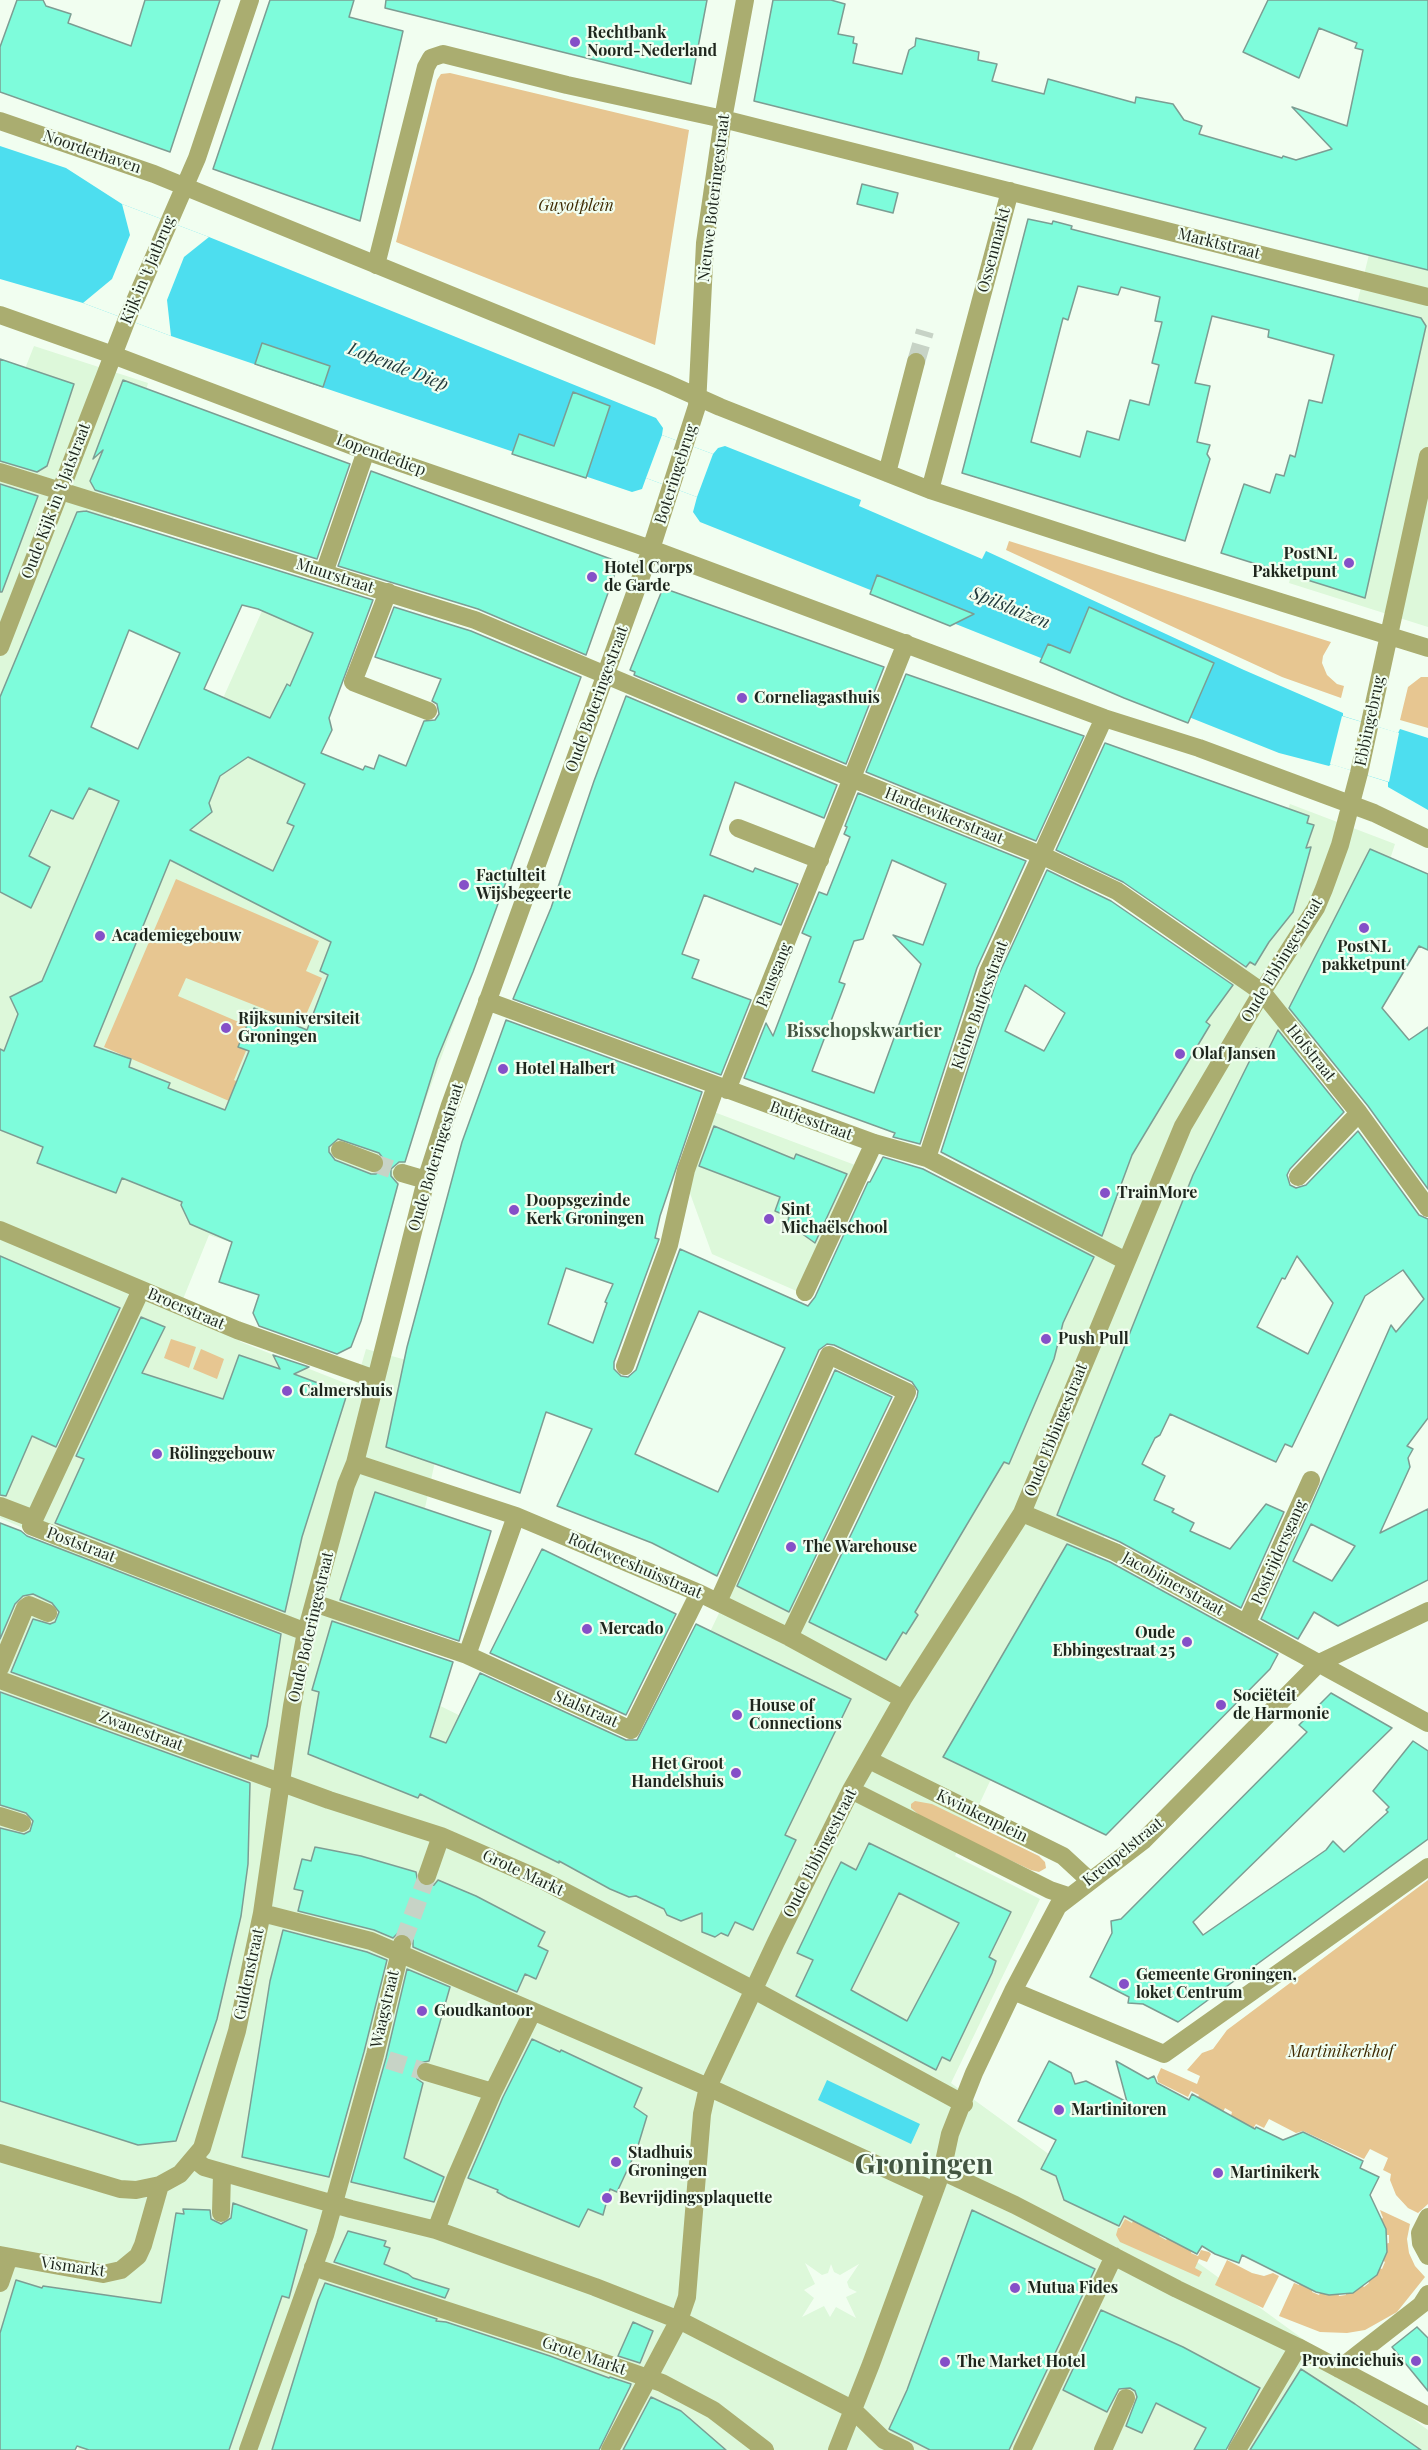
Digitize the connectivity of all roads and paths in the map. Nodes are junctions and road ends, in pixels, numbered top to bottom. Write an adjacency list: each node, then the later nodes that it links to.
1 (250, 0): 5 (street, Kijk in 't Jatbrug)
2 (745, 0): 3 (street, Nieuwe Boteringestraat)
3 (723, 119): 6 (street, Ossenmarkt); 7 (street); 12 (street, Nieuwe Boteringestraat)
4 (0, 121): 5 (street, Noorderhaven)
5 (183, 186): 7 (street); 10 (street, Kijk in 't Jatbrug)
6 (1010, 191): 8 (street, Marktstraat); 18 (street, Ossenmarkt)
7 (376, 265): 12 (street)
8 (1428, 297)
9 (0, 315): 10 (street)
10 (113, 355): 13 (street, Lopendediep); 17 (street, Oude Kijk in 't Jatstraat)
11 (916, 362): 16 (street)
12 (697, 397): 16 (street); 19 (street, Boteringebrug)
13 (366, 450): 19 (street, Lopendediep); 20 (street)
14 (1428, 456): 22 (street, Ebbingebrug)
15 (0, 472): 17 (street, Muurstraat)
16 (887, 473): 18 (street)
17 (60, 490): 20 (street, Muurstraat); 23 (street, Oude Kijk in 't Jatstraat)
18 (930, 490): 22 (street)
19 (651, 549): 24 (street); 26 (street, Oude Boteringestraat)
20 (324, 573): 21 (street, Muurstraat)
21 (388, 592): 26 (street, Muurstraat); 27 (street)
22 (1388, 636): 25 (street); 30 (street, Ebbingebrug)
23 (1, 642)
24 (906, 643): 28 (street); 29 (street, Pausgang)
25 (1428, 648)
26 (607, 674): 29 (street, Hardewikerstraat); 36 (street, Oude Boteringestraat)
27 (428, 711)
28 (1104, 718): 30 (street); 33 (street, Kleine Butjesstraat)
29 (853, 778): 33 (street, Hardewikerstraat); 34 (street, Pausgang)
30 (1351, 805): 32 (street); 35 (street, Oude Ebbingestraat)
31 (738, 828): 34 (street)
32 (1428, 839)
33 (1041, 855): 35 (street, Hardewikerstraat); 41 (street, Kleine Butjesstraat)
34 (820, 860): 37 (street, Pausgang)
35 (1262, 993): 38 (street, Hofstraat); 48 (street, Oude Ebbingestraat)
36 (487, 1001): 37 (street, Butjesstraat); 45 (street, Oude Boteringestraat)
37 (722, 1088): 39 (street, Butjesstraat); 51 (street, Pausgang)
38 (1359, 1113): 44 (street); 46 (street, Hofstraat)
39 (874, 1143): 41 (street, Butjesstraat); 50 (street)
40 (340, 1150): 42 (street)
41 (927, 1158): 48 (street, Butjesstraat)
42 (375, 1163)
43 (402, 1173): 45 (street)
44 (1298, 1176)
45 (426, 1180): 52 (street, Oude Boteringestraat)
46 (1428, 1208)
47 (0, 1230): 49 (street, Broerstraat)
48 (1126, 1261): 56 (street, Oude Ebbingestraat)
49 (141, 1290): 52 (street, Broerstraat); 58 (street, Poststraat)
50 (805, 1292)
51 (625, 1366)
52 (375, 1379): 53 (street, Oude Boteringestraat)
53 (355, 1463): 57 (street, Rodeweeshuisstraat); 61 (street, Oude Boteringestraat)
54 (1311, 1480): 64 (street, Postrijdersgang)
55 (0, 1506): 58 (street)
56 (1022, 1513): 64 (street, Jacobijnerstraat); 71 (street, Oude Ebbingestraat)
57 (516, 1516): 59 (street, Rodeweeshuisstraat); 67 (street)
58 (34, 1519): 65 (street, Poststraat)
59 (699, 1593): 60 (street, Rodeweeshuisstraat); 67 (street, Stalstraat)
60 (718, 1602): 66 (street, Rodeweeshuisstraat); 66 (street)
61 (314, 1603): 65 (street, Oude Boteringestraat); 67 (street, Stalstraat)
62 (1428, 1611): 68 (street, Kreupelstraat)
63 (48, 1613): 69 (street)
64 (1246, 1624): 68 (street, Jacobijnerstraat)
65 (306, 1632): 74 (street, Oude Boteringestraat)
66 (789, 1637): 71 (street, Rodeweeshuisstraat)
67 (467, 1655)
68 (1319, 1663): 72 (street, Jacobijnerstraat); 81 (street, Kreupelstraat)
69 (0, 1668)
70 (0, 1680): 74 (street, Zwanestraat)
71 (903, 1699): 73 (street, Oude Ebbingestraat)
72 (1428, 1724)
73 (869, 1760): 75 (street, Oude Ebbingestraat); 81 (street, Kwinkenplein)
74 (281, 1783): 78 (street, Grote Markt); 83 (street, Guldenstraat)
75 (851, 1790): 82 (street); 84 (street, Oude Ebbingestraat)
76 (0, 1816): 77 (street)
77 (22, 1823)
78 (441, 1836): 80 (street); 86 (street, Grote Markt)
79 (1428, 1867): 87 (street)
80 (427, 1876)
81 (1089, 1880): 82 (street, Kreupelstraat)
82 (1068, 1896): 87 (street, Kreupelstraat)
83 (262, 1913): 85 (street, Waagstraat); 94 (street, Guldenstraat)
84 (776, 1942): 86 (street, Grote Markt)
85 (401, 1948): 88 (street); 99 (street, Waagstraat)
86 (754, 1990): 90 (street, Grote Markt); 92 (street, Grote Markt)
87 (1013, 1991): 92 (street, Kreupelstraat)
88 (533, 2011): 90 (street); 91 (street)
89 (426, 2072): 91 (street)
90 (708, 2087): 98 (street); 109 (street, Grote Markt)
91 (493, 2092): 102 (street)
92 (964, 2103): 95 (street)
93 (0, 2153): 97 (street)
94 (194, 2159): 96 (street); 97 (street)
95 (942, 2171): 98 (street); 104 (street)
96 (222, 2173): 99 (street); 100 (street)
97 (160, 2185): 103 (street, Vismarkt)
98 (934, 2191): 114 (street)
99 (334, 2204): 102 (street); 106 (street, Waagstraat)
100 (221, 2213)
101 (1428, 2217): 105 (street)
102 (436, 2230): 109 (street)
103 (5, 2256): 107 (street)
104 (1114, 2256): 110 (street); 121 (street)
105 (1428, 2256)
106 (313, 2267): 112 (street, Grote Markt); 116 (street, Waagstraat)
107 (0, 2283)
108 (1428, 2294): 111 (street)
109 (679, 2320): 112 (street, Grote Markt); 114 (street)
110 (1298, 2347): 111 (street); 123 (street)
111 (1339, 2369): 115 (street)
112 (650, 2378): 117 (street, Grote Markt); 118 (street, Grote Markt)
113 (1126, 2398): 122 (street)
114 (852, 2409): 119 (street); 120 (street)
115 (1428, 2416)
116 (248, 2450)
117 (610, 2450)
118 (765, 2450)
119 (837, 2450)
120 (904, 2450)
121 (1022, 2450)
122 (1102, 2450)
123 (1237, 2450)

